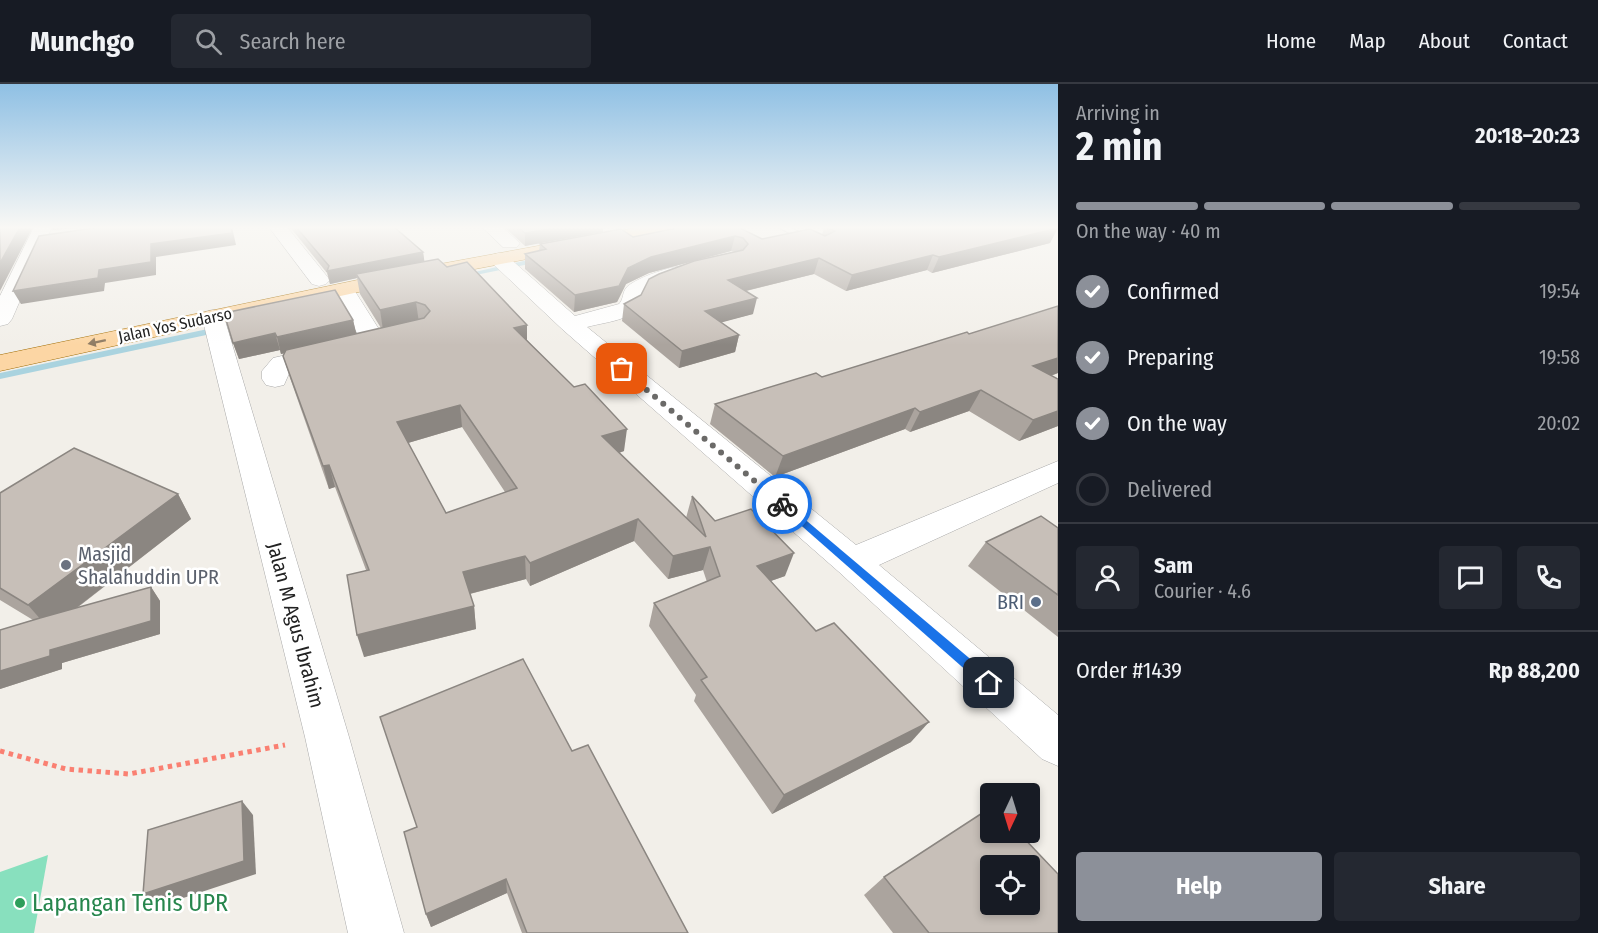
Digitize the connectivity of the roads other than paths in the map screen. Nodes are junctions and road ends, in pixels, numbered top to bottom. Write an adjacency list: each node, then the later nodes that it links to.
1 (29, 267): 10 (street)
2 (309, 267): 7 (street)
3 (439, 267): 7 (main road, Jalan Yos Sudarso)
4 (466, 267): 8 (main road, Jalan Yos Sudarso)
5 (514, 267): 11 (street)
6 (705, 267): 11 (street)
7 (320, 280): 12 (main road, Jalan Yos Sudarso)
8 (343, 290): 9 (main road, Jalan Yos Sudarso); 14 (street)
9 (213, 317): 13 (main road, Jalan Yos Sudarso, one-way to 13); 18 (street, Jalan M Agus Ibrahim)
10 (0, 319)
11 (570, 324): 16 (street)
12 (0, 342)
13 (0, 363)
14 (275, 379)
15 (1058, 471): 16 (street)
16 (852, 562): 17 (street)
17 (1058, 744)
18 (376, 933)

